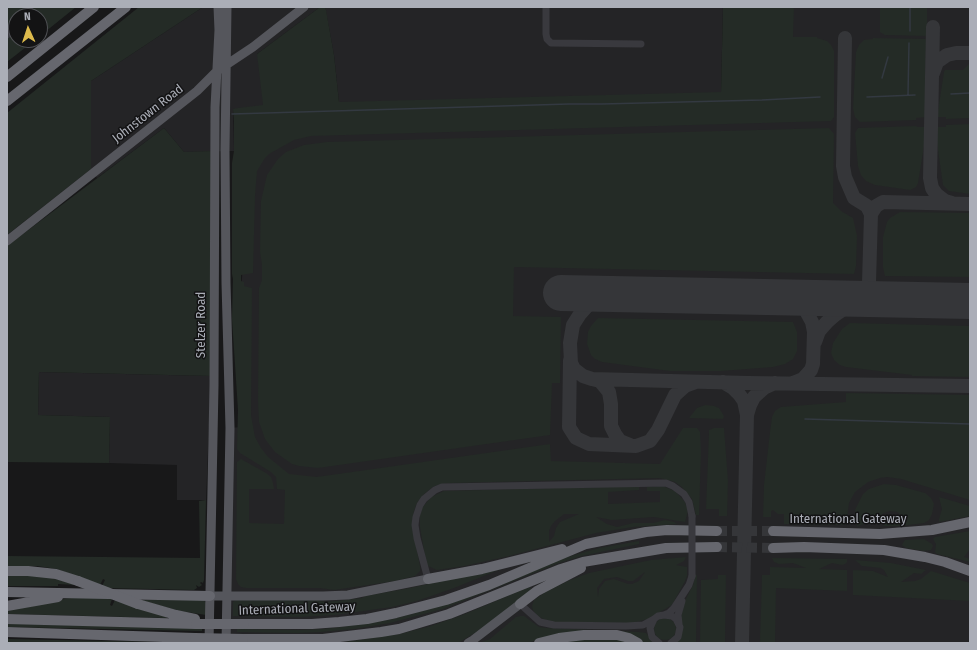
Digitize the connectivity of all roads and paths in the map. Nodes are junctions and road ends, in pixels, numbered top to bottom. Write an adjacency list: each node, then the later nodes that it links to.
1 (94, 7): 10 (highway)
2 (126, 7): 11 (highway)
3 (218, 7): 9 (main road, Stelzer Road)
4 (227, 7): 8 (main road, Stelzer Road)
5 (304, 7): 8 (main road, Johnstown Road)
6 (546, 7): 7 (street)
7 (641, 44)
8 (227, 65): 9 (main road, Johnstown Road); 28 (main road, Stelzer Road)
9 (217, 71): 12 (main road, Johnstown Road); 29 (main road, Stelzer Road)
10 (7, 77)
11 (7, 101)
12 (7, 241)
13 (970, 522): 15 (highway, International Gateway)
14 (717, 531): 16 (highway, International Gateway)
15 (773, 531)
16 (586, 544): 24 (highway); 35 (highway, International Gateway, bridge)
17 (717, 547): 19 (highway)
18 (773, 548): 20 (highway)
19 (609, 557): 30 (highway); 40 (highway)
20 (925, 557): 21 (highway); 23 (highway)
21 (970, 565)
22 (7, 571): 35 (highway, bridge)
23 (970, 571)
24 (428, 579): 26 (street, bridge); 28 (main road)
25 (7, 592): 27 (highway)
26 (684, 593): 32 (street); 37 (street)
27 (82, 594): 29 (highway); 31 (highway)
28 (227, 595): 29 (main road); 42 (main road, Stelzer Road)
29 (210, 596): 41 (main road, Stelzer Road)
30 (520, 604): 36 (street); 44 (main road)
31 (7, 606)
32 (664, 615): 34 (street); 37 (street)
33 (7, 619): 35 (highway)
34 (654, 619): 36 (street); 39 (street)
35 (195, 621)
36 (626, 626): 39 (street)
37 (679, 626): 48 (street)
38 (7, 632): 40 (highway, bridge)
39 (651, 634): 47 (street)
40 (243, 639): 43 (highway)
41 (209, 643)
42 (226, 643)
43 (259, 643)
44 (468, 643)
45 (539, 643): 46 (highway)
46 (638, 643)
47 (658, 643)
48 (671, 643)

